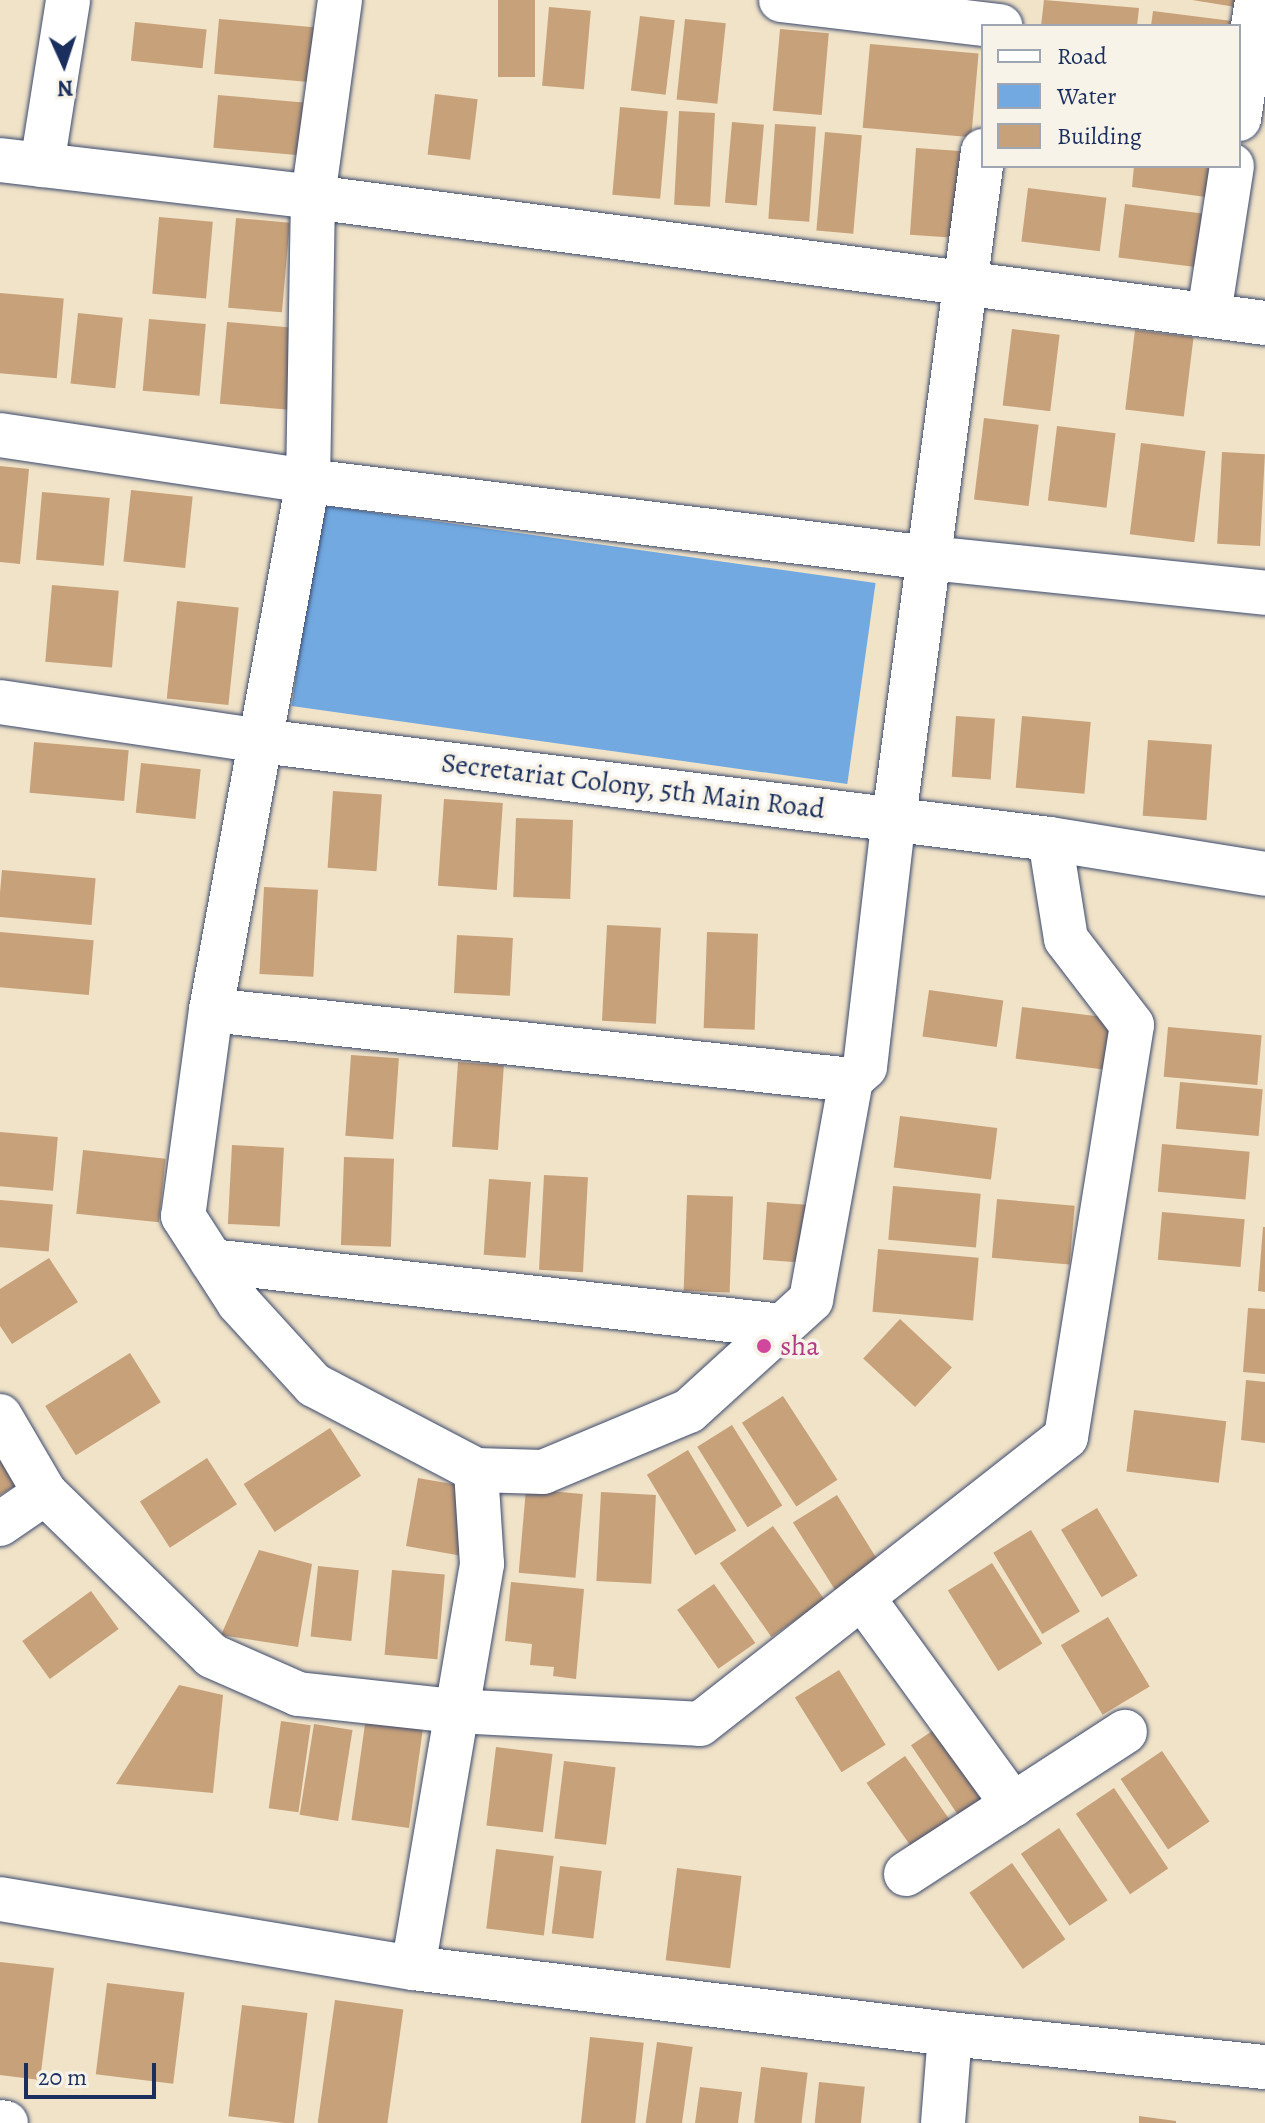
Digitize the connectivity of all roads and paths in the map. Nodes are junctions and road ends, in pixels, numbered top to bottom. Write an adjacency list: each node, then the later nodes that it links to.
1 (68, 0): 9 (street)
2 (340, 0): 12 (street)
3 (781, 0): 6 (street)
4 (1003, 0): 7 (street)
5 (1257, 0): 8 (street)
6 (983, 24)
7 (1000, 24)
8 (1241, 106)
9 (21, 163): 12 (street)
10 (981, 166): 13 (street)
11 (1232, 168): 14 (street)
12 (313, 197): 13 (street); 17 (street)
13 (965, 284): 14 (street); 18 (street)
14 (1209, 314): 15 (street)
15 (1265, 323)
16 (0, 435): 17 (street)
17 (308, 481): 18 (street); 21 (street)
18 (929, 558): 19 (street); 22 (street)
19 (1265, 593)
20 (0, 702): 21 (street, Secretariat Colony, 5th Main Road)
21 (261, 741): 22 (street, Secretariat Colony, 5th Main Road); 25 (street)
22 (894, 818): 23 (street, Secretariat Colony, 5th Main Road); 26 (street)
23 (1050, 839): 24 (street, Secretariat Colony, 5th Main Road); 33 (street)
24 (1265, 874)
25 (211, 1010): 26 (street); 27 (street)
26 (851, 1080): 28 (street)
27 (212, 1261): 28 (street); 30 (street)
28 (782, 1326): 30 (street)
29 (0, 1416): 31 (street)
30 (476, 1470): 34 (street)
31 (45, 1493): 32 (street); 34 (street)
32 (0, 1524)
33 (862, 1597): 34 (street); 36 (street)
34 (455, 1711): 39 (street)
35 (1125, 1732): 36 (street)
36 (1013, 1805): 37 (street)
37 (906, 1874)
38 (0, 1899): 39 (street)
39 (413, 1968): 40 (street)
40 (950, 2034): 41 (street); 44 (street)
41 (1265, 2067)
42 (0, 2122): 43 (street)
43 (6, 2123)
44 (943, 2123)

